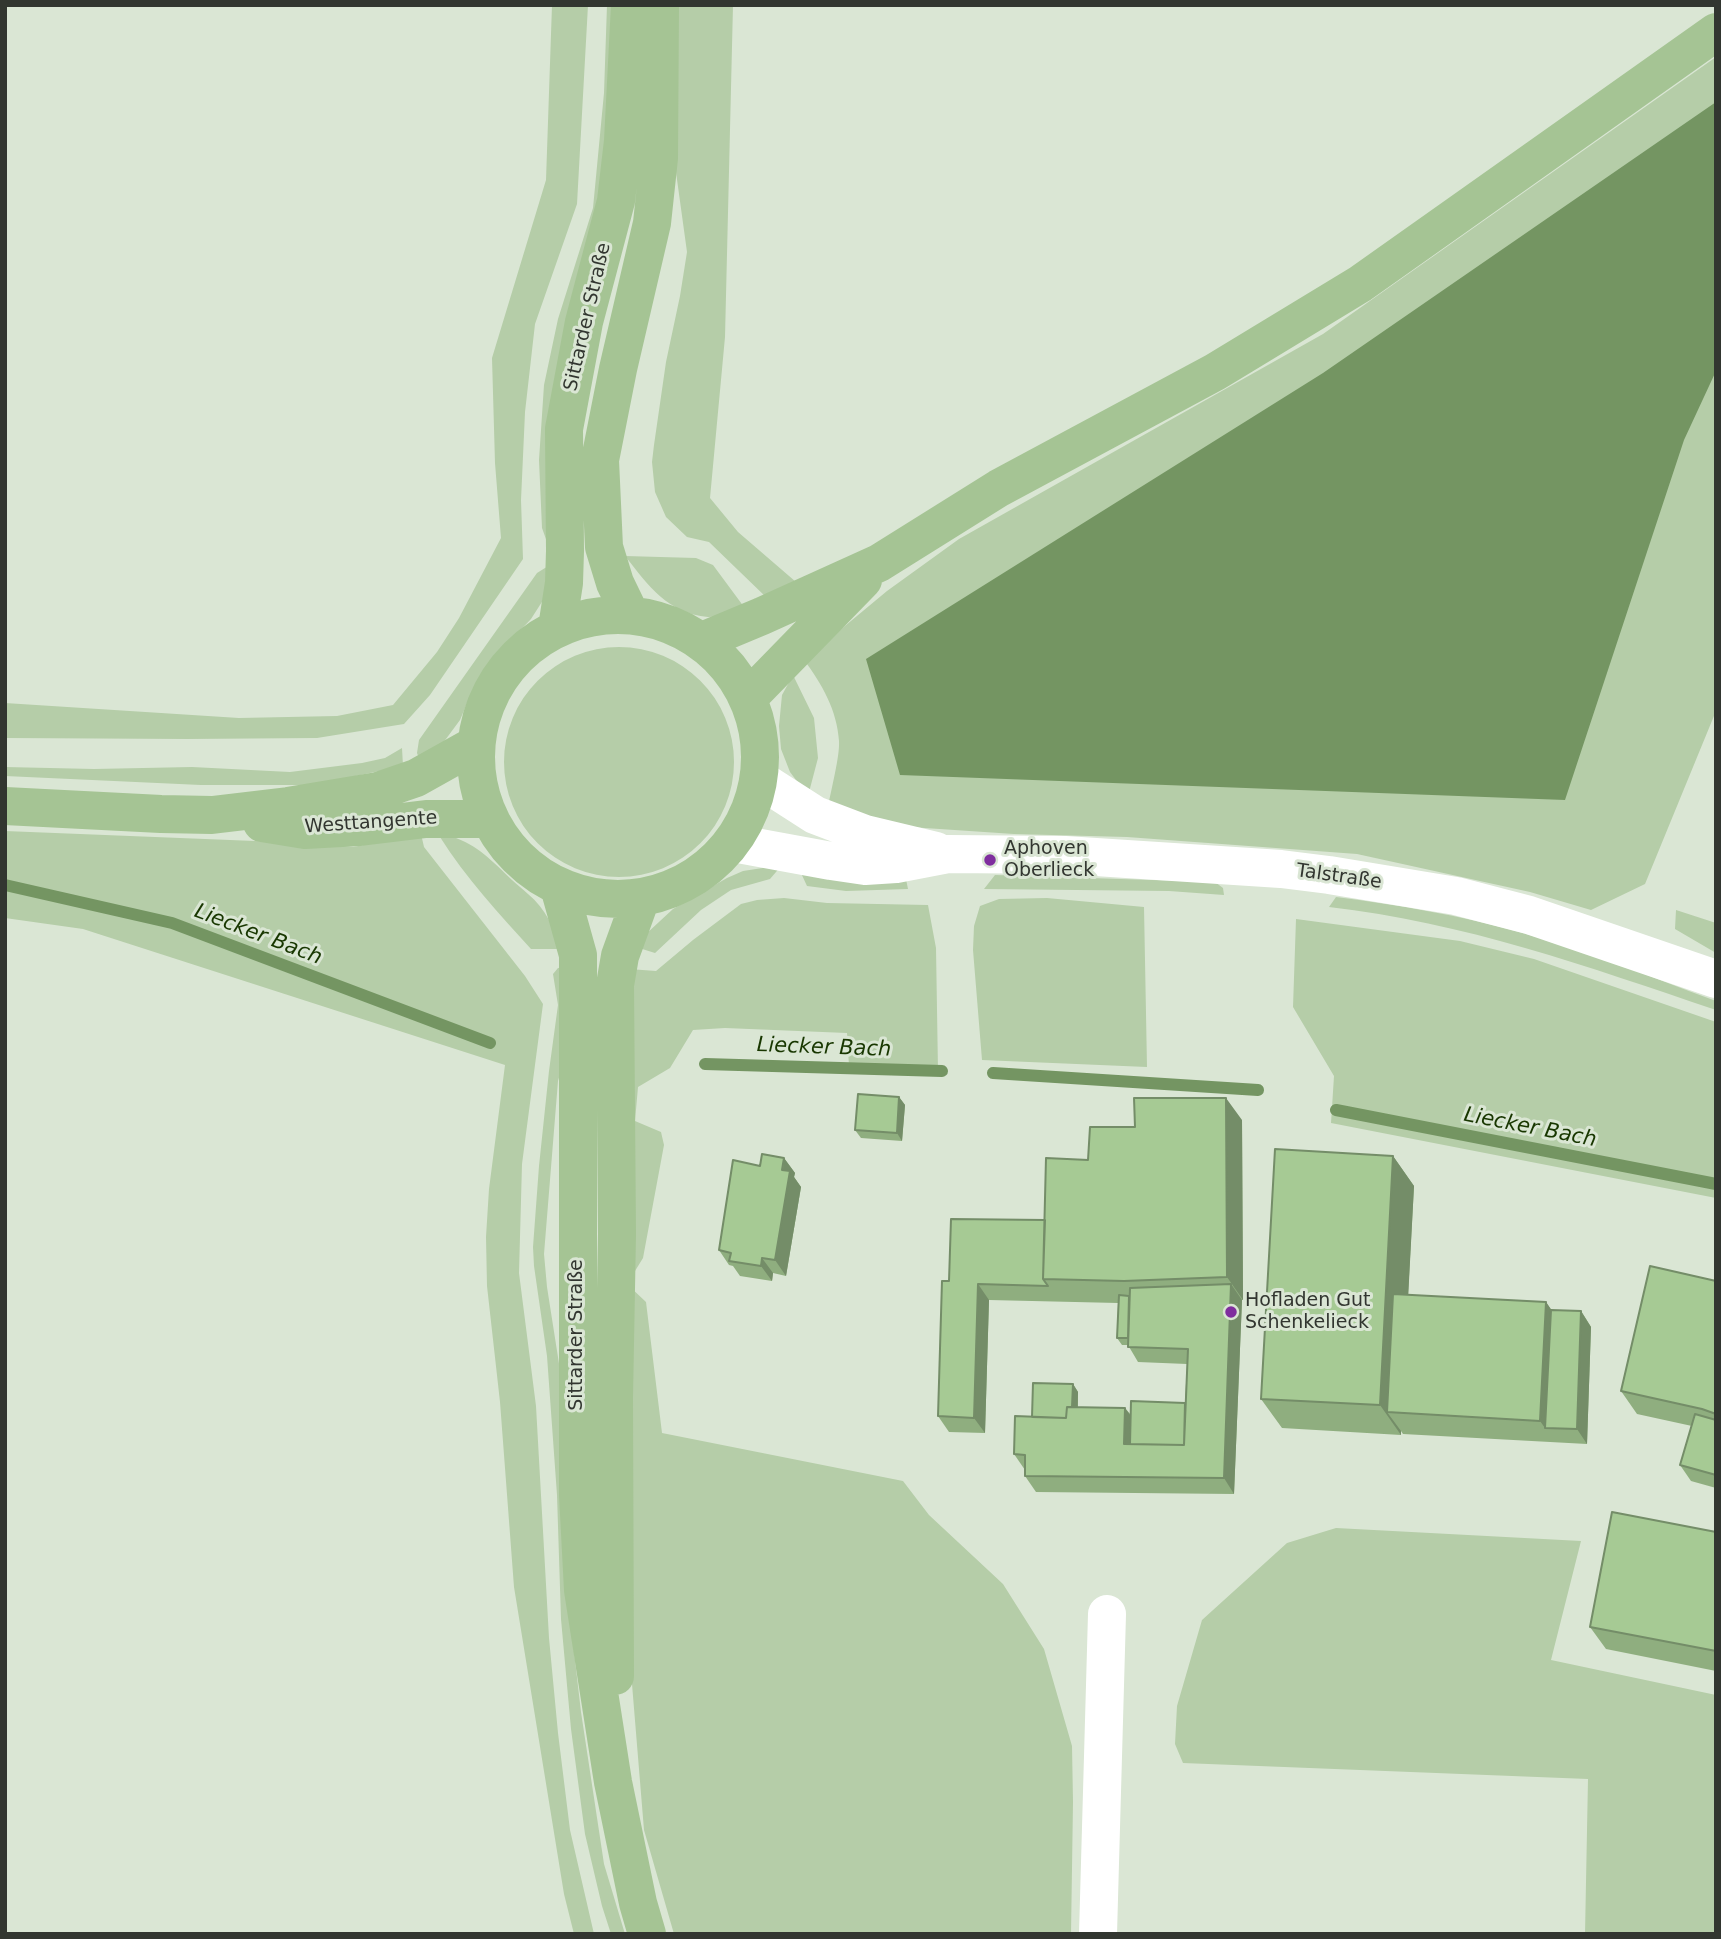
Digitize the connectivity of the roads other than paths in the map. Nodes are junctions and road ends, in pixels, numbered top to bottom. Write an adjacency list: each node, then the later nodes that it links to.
1 (630, 5): 6 (main road, Sittarder Straße)
2 (660, 5): 5 (main road)
3 (1716, 32): 4 (main road)
4 (879, 563): 7 (main road); 8 (main road)
5 (630, 614): 6 (main road); 7 (main road)
6 (557, 628): 9 (main road)
7 (702, 641): 8 (main road)
8 (748, 698): 10 (main road)
9 (475, 745): 12 (main road, Westtangente); 13 (main road)
10 (760, 779): 14 (main road); 15 (street, Talstraße)
11 (5, 806): 12 (main road, Westtangente)
12 (212, 815): 13 (main road, Westtangente)
13 (490, 819): 16 (main road)
14 (733, 843): 15 (street, Talstraße); 17 (main road)
15 (948, 854): 18 (street, Talstraße)
16 (559, 887): 17 (main road); 20 (main road, Sittarder Straße)
17 (640, 898): 20 (main road, Sittarder Straße)
18 (1716, 979)
19 (1107, 1614): 22 (street)
20 (613, 1782): 21 (main road, Sittarder Straße)
21 (647, 1934)
22 (1098, 1934)

